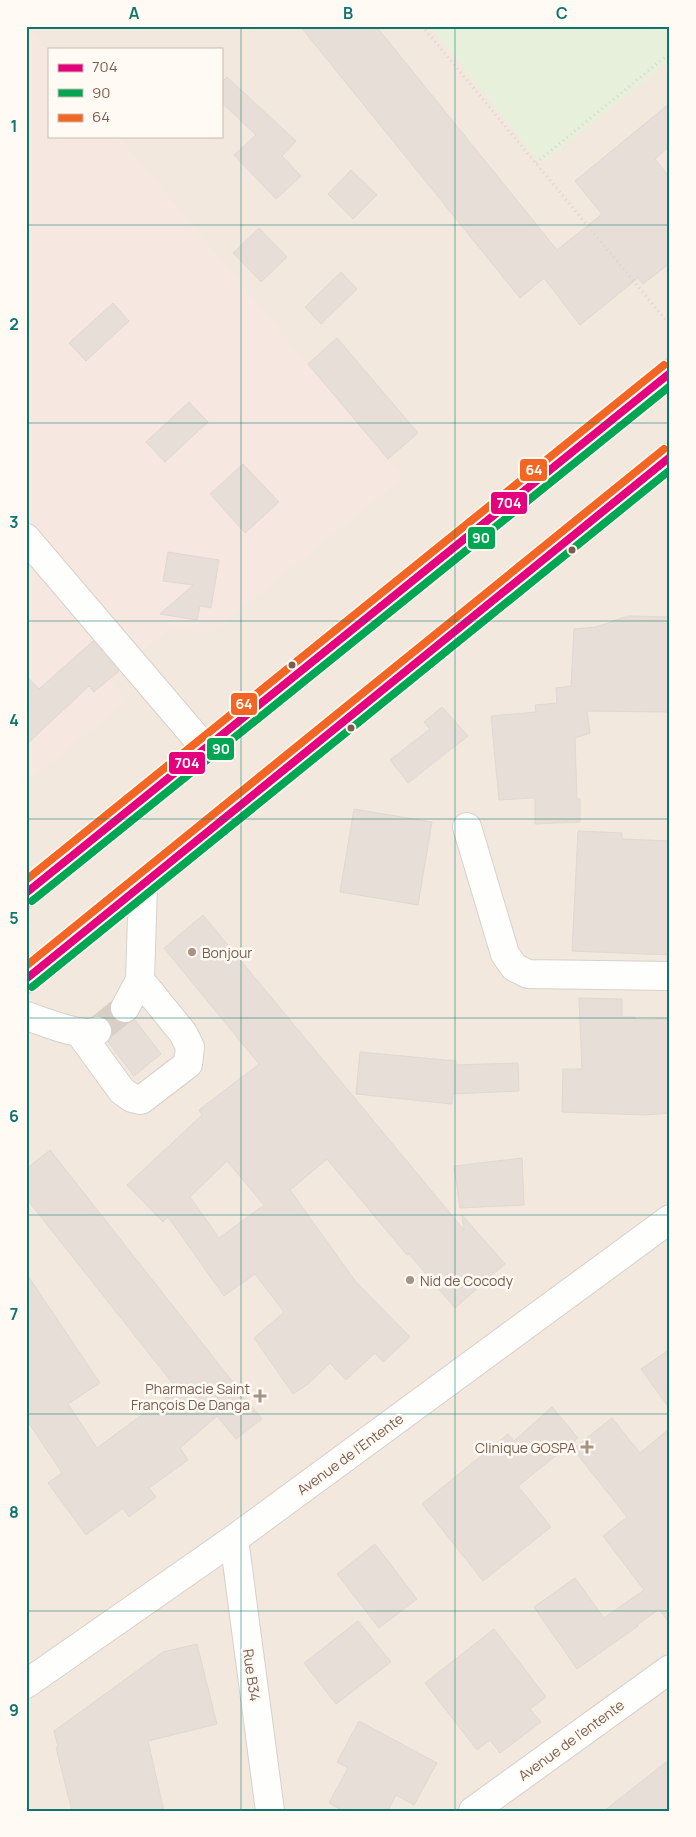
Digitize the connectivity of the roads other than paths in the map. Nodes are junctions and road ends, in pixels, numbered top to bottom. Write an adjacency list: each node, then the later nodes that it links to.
1 (670, 373): 4 (main road)
2 (670, 457): 6 (main road)
3 (26, 538): 4 (street)
4 (205, 748): 7 (main road)
5 (468, 827): 8 (street)
6 (143, 886): 9 (main road); 10 (street)
7 (26, 893)
8 (670, 976)
9 (26, 979)
10 (140, 980): 11 (street); 12 (street)
11 (125, 1008)
12 (26, 1016)
13 (670, 1218): 14 (street, Avenue de l'Entente)
14 (234, 1539): 16 (street, Avenue de l'Entente); 17 (street, Rue B34)
15 (670, 1669): 18 (street, Avenue de l'entente)
16 (26, 1684)
17 (270, 1811)
18 (473, 1811)

